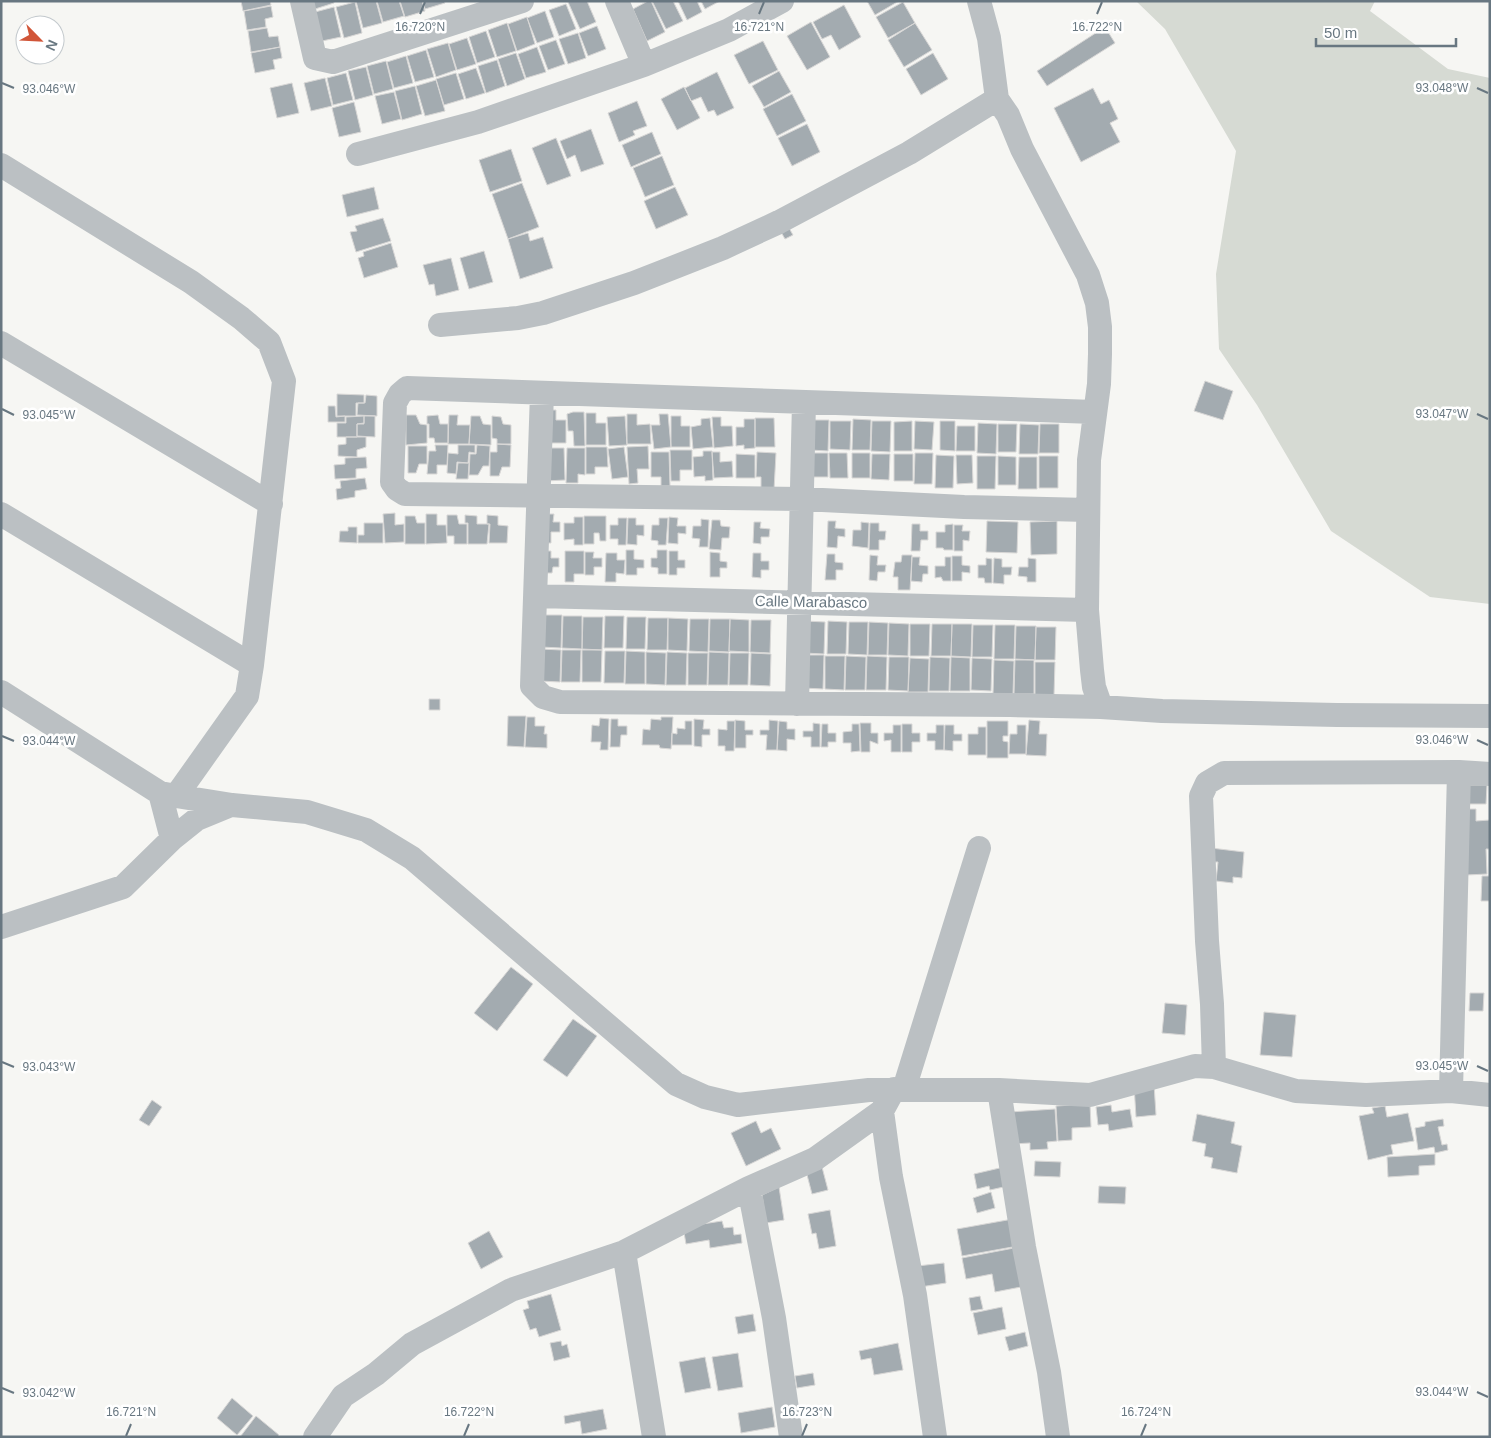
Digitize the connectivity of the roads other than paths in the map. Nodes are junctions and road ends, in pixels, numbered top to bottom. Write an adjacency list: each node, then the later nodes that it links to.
1 (302, 1): 2 (street)
2 (522, 1)
3 (617, 1): 6 (street)
4 (782, 1): 6 (street)
5 (978, 1): 7 (street)
6 (644, 65): 8 (street)
7 (997, 99): 10 (street); 14 (street)
8 (358, 154)
9 (1, 165): 17 (street)
10 (440, 325)
11 (1, 343): 17 (street)
12 (542, 393): 13 (street); 15 (street); 15 (street)
13 (804, 402): 14 (street); 16 (street)
14 (1094, 412): 18 (street)
15 (538, 496): 16 (street); 20 (street)
16 (802, 499): 18 (street); 21 (street)
17 (271, 504): 23 (street)
18 (1088, 510): 22 (street)
19 (1, 514): 23 (street)
20 (536, 596): 21 (street, Calle Marabasco); 25 (street)
21 (800, 602): 22 (street, Calle Marabasco); 25 (street)
22 (1087, 610): 26 (street)
23 (252, 665): 30 (street)
24 (1, 692): 30 (street)
25 (797, 704): 26 (street)
26 (1101, 707): 27 (street)
27 (1490, 716)
28 (1459, 772): 29 (street); 35 (street); 38 (street)
29 (1490, 774)
30 (168, 795): 31 (street); 32 (street)
31 (232, 804): 32 (street); 36 (street)
32 (172, 839): 34 (street)
33 (979, 848): 36 (street)
34 (1, 927)
35 (1214, 1067): 37 (street); 38 (street)
36 (899, 1089): 37 (street); 40 (street)
37 (999, 1090): 47 (street)
38 (1451, 1091): 39 (street)
39 (1490, 1095)
40 (882, 1111): 41 (street); 46 (street)
41 (749, 1188): 42 (street); 45 (street)
42 (624, 1252): 43 (street); 44 (street)
43 (315, 1437)
44 (654, 1437)
45 (791, 1437)
46 (935, 1437)
47 (1058, 1437)

